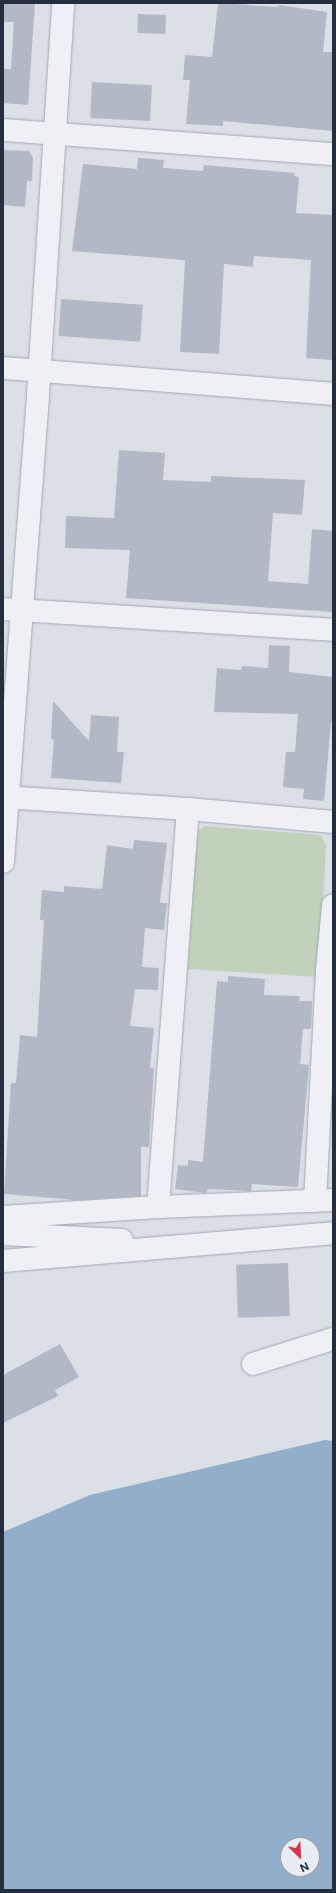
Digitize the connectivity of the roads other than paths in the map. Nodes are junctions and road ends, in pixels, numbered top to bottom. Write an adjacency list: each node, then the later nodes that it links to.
1 (63, 3): 3 (street)
2 (3, 130): 3 (street)
3 (54, 134): 4 (street); 6 (street)
4 (333, 154)
5 (3, 368): 6 (street)
6 (39, 371): 7 (street); 8 (street)
7 (333, 394)
8 (12, 610): 9 (street); 10 (street)
9 (333, 630)
10 (5, 797): 11 (street); 13 (street)
11 (188, 809): 12 (street); 16 (street)
12 (333, 822)
13 (3, 862)
14 (333, 905): 15 (street)
15 (324, 1201): 16 (street)
16 (158, 1207): 17 (street)
17 (3, 1217)
18 (333, 1233): 20 (street)
19 (3, 1234): 20 (street)
20 (136, 1250): 21 (street)
21 (3, 1261)
22 (333, 1339): 23 (street)
23 (252, 1364)

